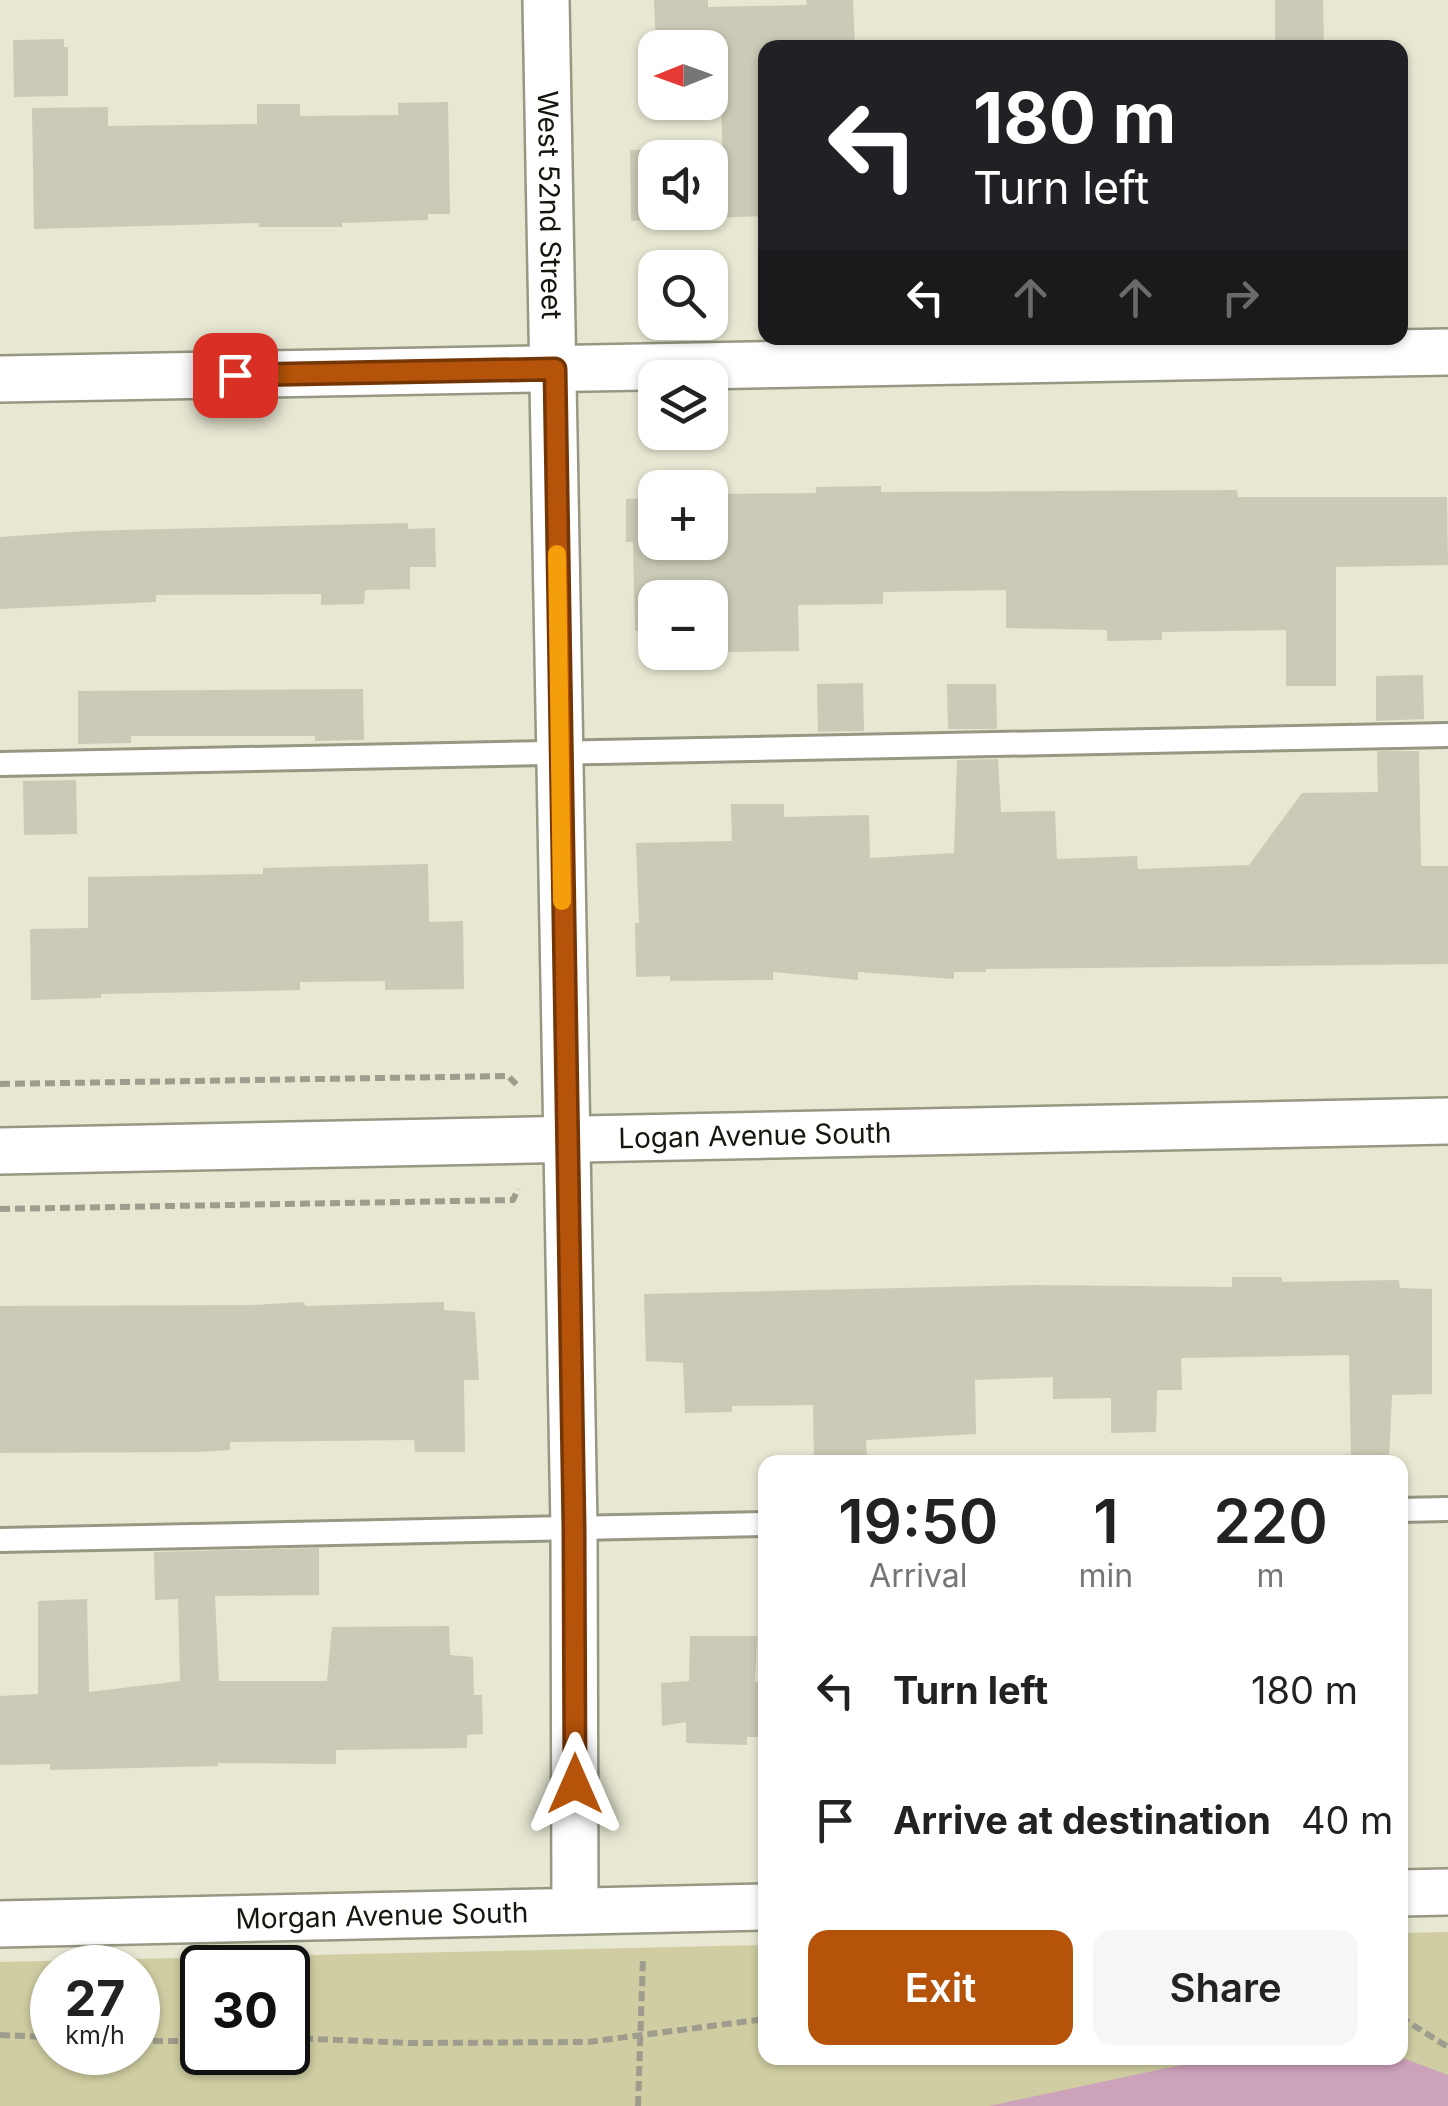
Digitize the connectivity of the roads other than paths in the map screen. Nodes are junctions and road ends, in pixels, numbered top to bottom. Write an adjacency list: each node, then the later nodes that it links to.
1 (546, 0): 3 (street, West 52nd Street)
2 (1448, 352): 3 (street)
3 (555, 369): 4 (street); 6 (street, West 52nd Street)
4 (0, 379)
5 (1448, 735): 6 (lane)
6 (560, 754): 7 (lane); 9 (street, West 52nd Street)
7 (0, 764)
8 (1448, 1121): 9 (street, Logan Avenue South)
9 (565, 1140): 10 (street, Logan Avenue South); 14 (street, West 52nd Street)
10 (0, 1151)
11 (1408, 1510): 12 (lane)
12 (1448, 1510)
13 (758, 1524): 14 (lane)
14 (574, 1528): 15 (lane); 19 (street, West 52nd Street)
15 (0, 1540)
16 (1448, 1892): 17 (street)
17 (1408, 1893)
18 (758, 1907): 19 (street, Morgan Avenue South)
19 (575, 1910): 20 (street, Morgan Avenue South)
20 (0, 1924)

